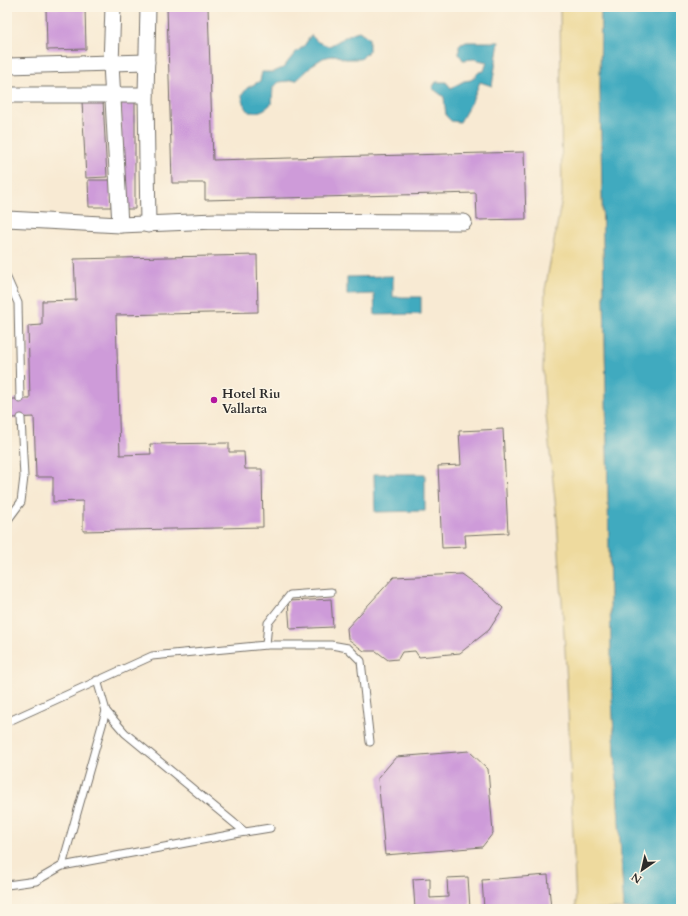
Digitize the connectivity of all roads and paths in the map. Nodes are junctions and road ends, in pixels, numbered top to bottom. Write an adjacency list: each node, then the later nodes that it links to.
1 (113, 7): 4 (street)
2 (148, 7): 3 (street)
3 (146, 62): 4 (street); 7 (street)
4 (111, 64): 5 (street); 6 (street)
5 (7, 66)
6 (113, 95): 7 (street); 8 (street); 12 (street)
7 (146, 95): 11 (street)
8 (7, 96)
9 (7, 219): 12 (street)
10 (464, 222): 11 (street)
11 (148, 225): 12 (street)
12 (120, 226)
13 (7, 278): 14 (lane)
14 (20, 399)
15 (21, 418): 16 (lane)
16 (7, 521)
17 (331, 592): 18 (lane)
18 (266, 645): 19 (lane); 22 (lane)
19 (97, 680): 20 (lane); 21 (lane)
20 (106, 711): 24 (lane); 25 (lane)
21 (7, 722)
22 (370, 742)
23 (270, 828): 24 (lane)
24 (245, 832): 25 (lane)
25 (62, 866): 26 (lane)
26 (7, 885)

